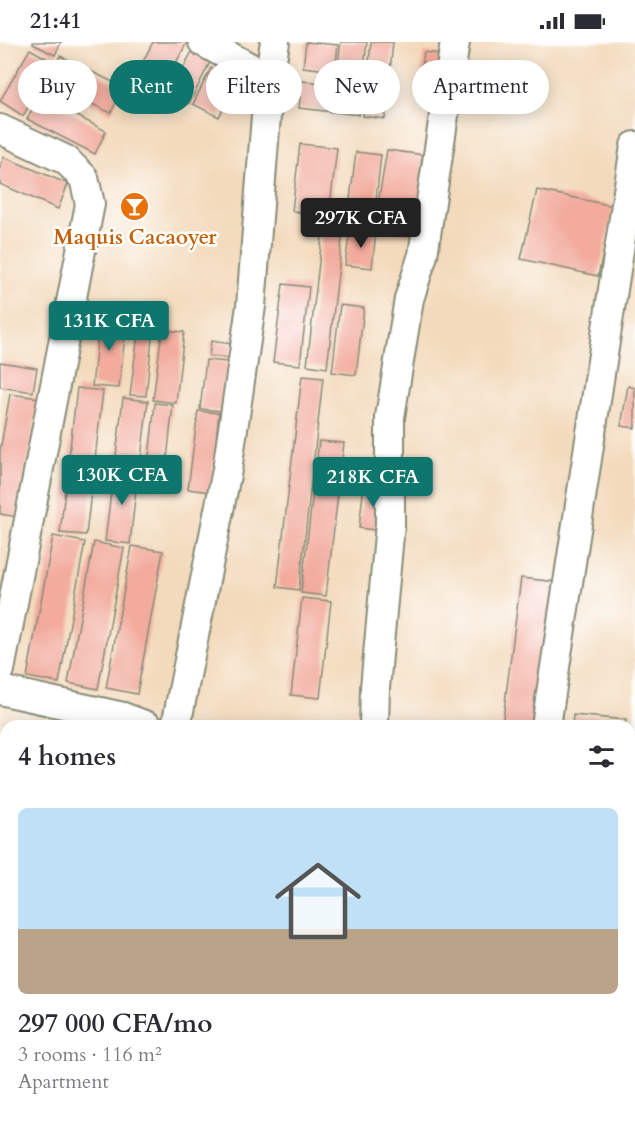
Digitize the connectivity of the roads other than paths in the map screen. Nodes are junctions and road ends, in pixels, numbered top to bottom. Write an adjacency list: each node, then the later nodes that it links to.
1 (203, 42): 4 (street)
2 (275, 42): 5 (street)
3 (455, 42): 13 (street)
4 (236, 60)
5 (272, 60)
6 (266, 114): 12 (street)
7 (0, 129): 9 (street)
8 (635, 146): 14 (street)
9 (0, 670)
10 (0, 690): 11 (street)
11 (118, 720)
12 (177, 720)
13 (374, 720)
14 (547, 720)

